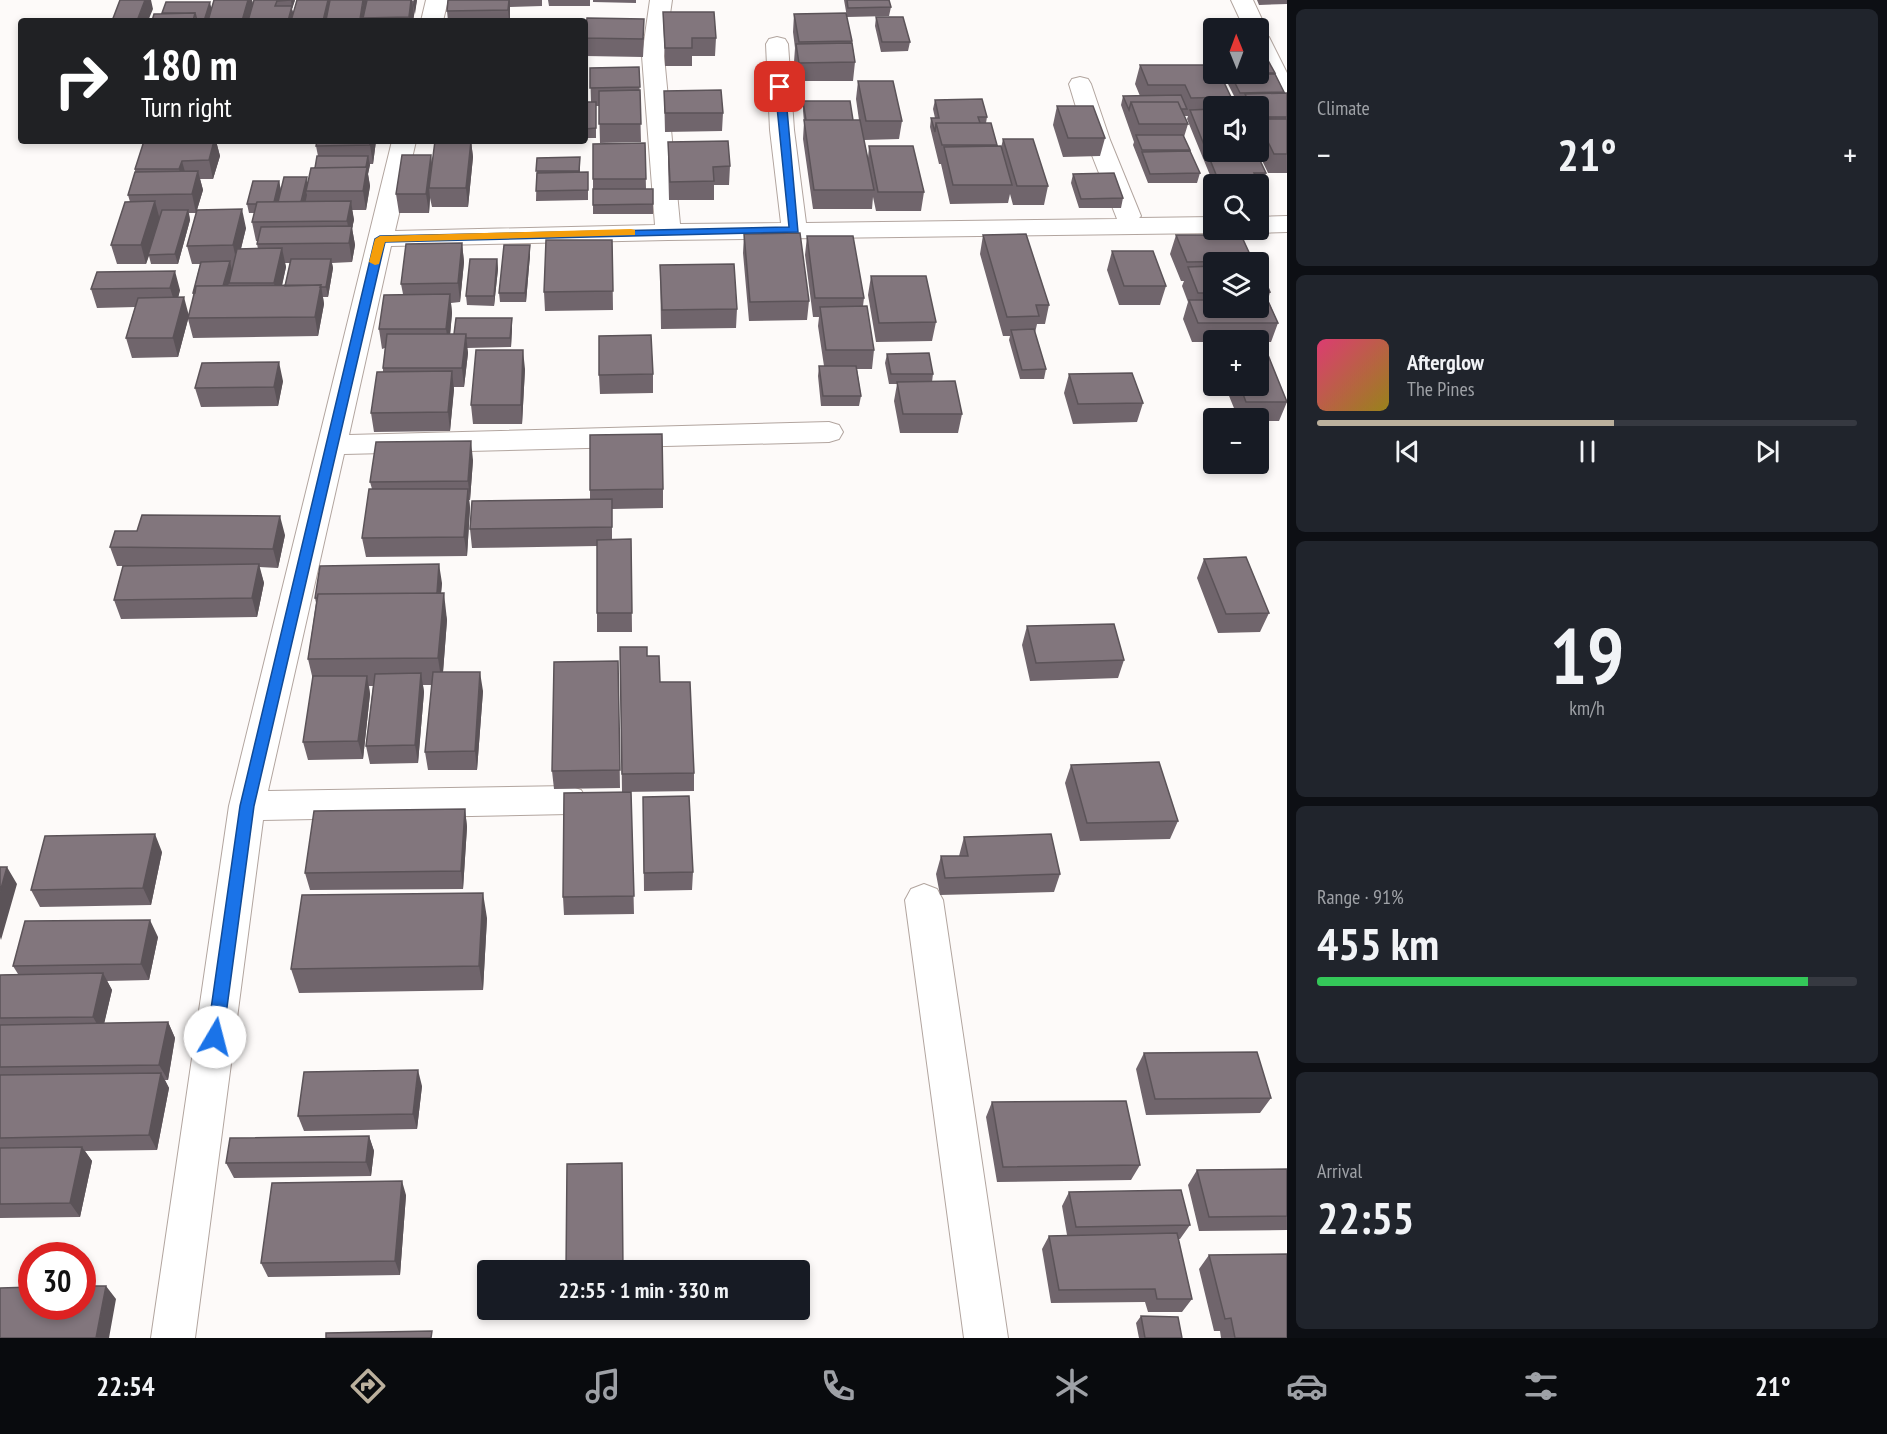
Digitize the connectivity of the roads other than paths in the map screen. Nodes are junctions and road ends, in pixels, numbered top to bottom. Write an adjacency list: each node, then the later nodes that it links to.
1 (437, 0): 4 (street)
2 (661, 0): 16 (street)
3 (1242, 0): 5 (street)
4 (433, 18)
5 (1250, 18)
6 (777, 44): 15 (street)
7 (1269, 60): 9 (street)
8 (1080, 84): 14 (street)
9 (1287, 96)
10 (403, 144): 17 (street)
11 (1287, 224): 13 (street)
12 (1203, 225): 14 (street)
13 (1269, 225)
14 (1132, 226): 15 (street)
15 (794, 230): 16 (street)
16 (668, 232): 17 (street)
17 (380, 239): 19 (street)
18 (829, 432): 19 (street)
19 (331, 445): 21 (street)
20 (569, 800): 21 (street)
21 (247, 806): 23 (street)
22 (924, 900): 24 (street)
23 (173, 1338)
24 (986, 1338)

